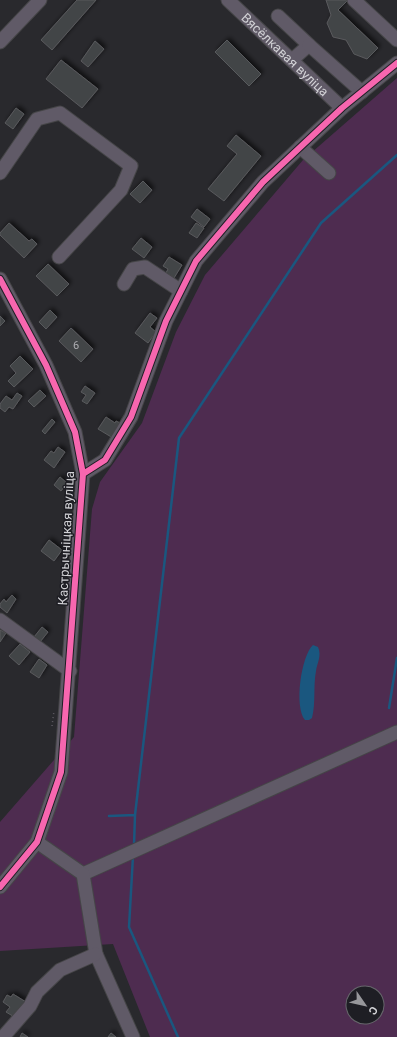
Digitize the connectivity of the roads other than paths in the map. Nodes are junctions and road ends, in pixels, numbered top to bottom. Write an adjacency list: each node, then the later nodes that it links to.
1 (40, 0): 6 (street)
2 (228, 0): 8 (street, Вясёлкавая вуліца)
3 (354, 0): 5 (street)
4 (278, 16): 7 (street)
5 (397, 40)
6 (0, 42)
7 (309, 45): 8 (street); 10 (street)
8 (292, 60): 11 (street, Вясёлкавая вуліца)
9 (397, 63): 10 (street)
10 (362, 92): 11 (street)
11 (342, 108): 12 (street)
12 (300, 146): 14 (street); 18 (street)
13 (0, 173): 15 (street)
14 (329, 173)
15 (59, 257)
16 (0, 279): 19 (street, Кастрычніцкая вуліца)
17 (124, 284): 18 (street)
18 (181, 291): 19 (street)
19 (83, 474): 21 (street, Кастрычніцкая вуліца)
20 (0, 620): 21 (street)
21 (70, 671): 23 (street, Кастрычніцкая вуліца)
22 (397, 732): 24 (street)
23 (37, 842): 24 (street); 25 (street)
24 (83, 874): 26 (street)
25 (0, 887)
26 (96, 954): 27 (street); 28 (street)
27 (3, 1037)
28 (133, 1037)

